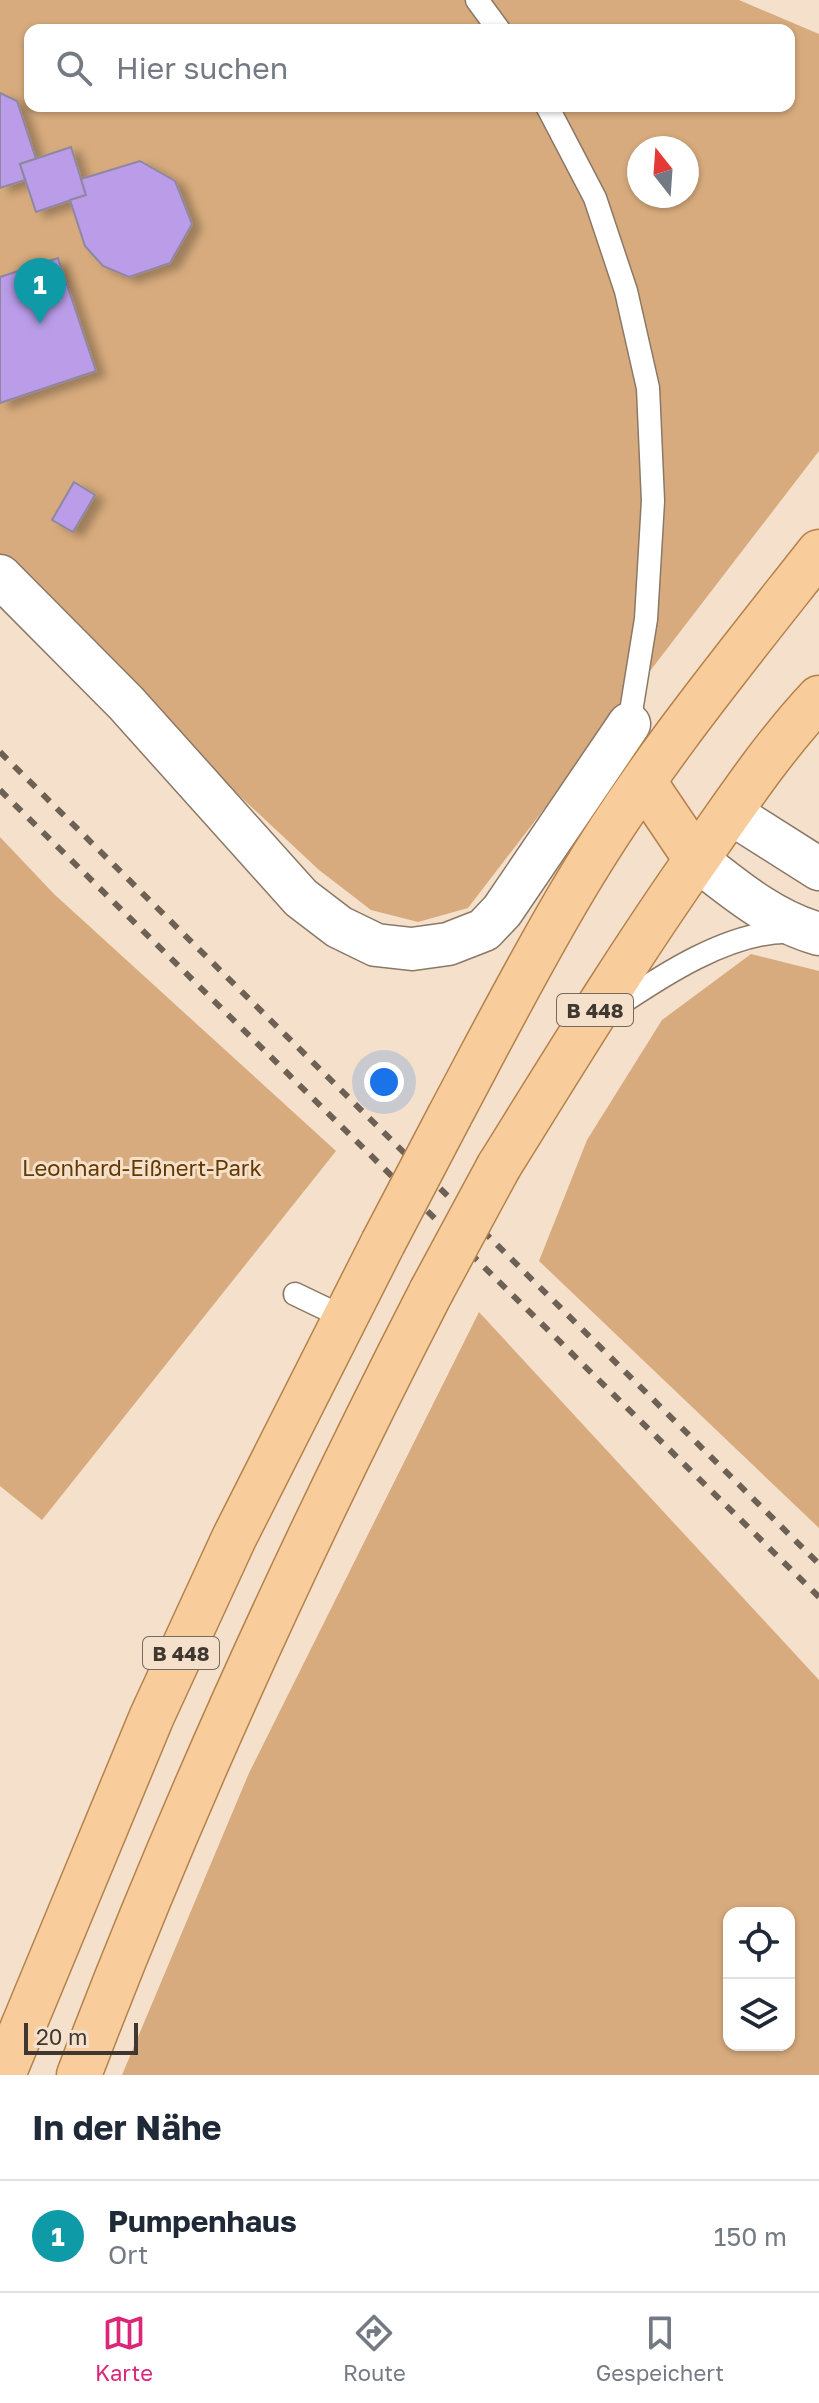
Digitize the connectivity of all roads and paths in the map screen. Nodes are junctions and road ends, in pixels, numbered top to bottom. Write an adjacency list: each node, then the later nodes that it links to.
1 (477, 0): 2 (lane)
2 (495, 24)
3 (550, 112): 7 (lane)
4 (819, 552): 8 (main road, B 448)
5 (0, 576): 7 (street)
6 (819, 698): 9 (main road, B 448)
7 (629, 724)
8 (644, 782): 9 (main road); 10 (main road); 15 (main road, B 448, bridge)
9 (729, 812): 10 (main road, B 448); 11 (street)
10 (696, 859): 12 (street); 13 (main road, B 448)
11 (819, 869)
12 (817, 934): 13 (lane)
13 (584, 1028): 17 (main road, B 448, bridge)
14 (295, 1294): 15 (lane)
15 (345, 1318): 16 (main road, B 448)
16 (3, 2075)
17 (79, 2075)

